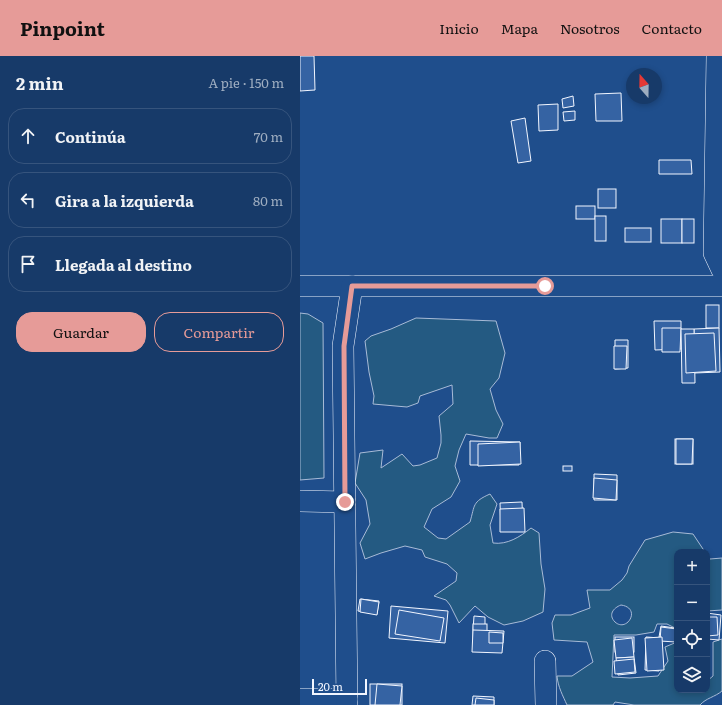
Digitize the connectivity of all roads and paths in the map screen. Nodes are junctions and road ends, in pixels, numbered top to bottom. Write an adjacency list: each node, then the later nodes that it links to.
1 (717, 56): 2 (street)
2 (722, 270)
3 (300, 286): 4 (street)
4 (352, 286): 5 (street); 7 (street)
5 (722, 286)
6 (300, 501): 7 (street)
7 (345, 502): 10 (street)
8 (545, 661): 11 (street)
9 (300, 699): 10 (street)
10 (347, 702)
11 (546, 705)

